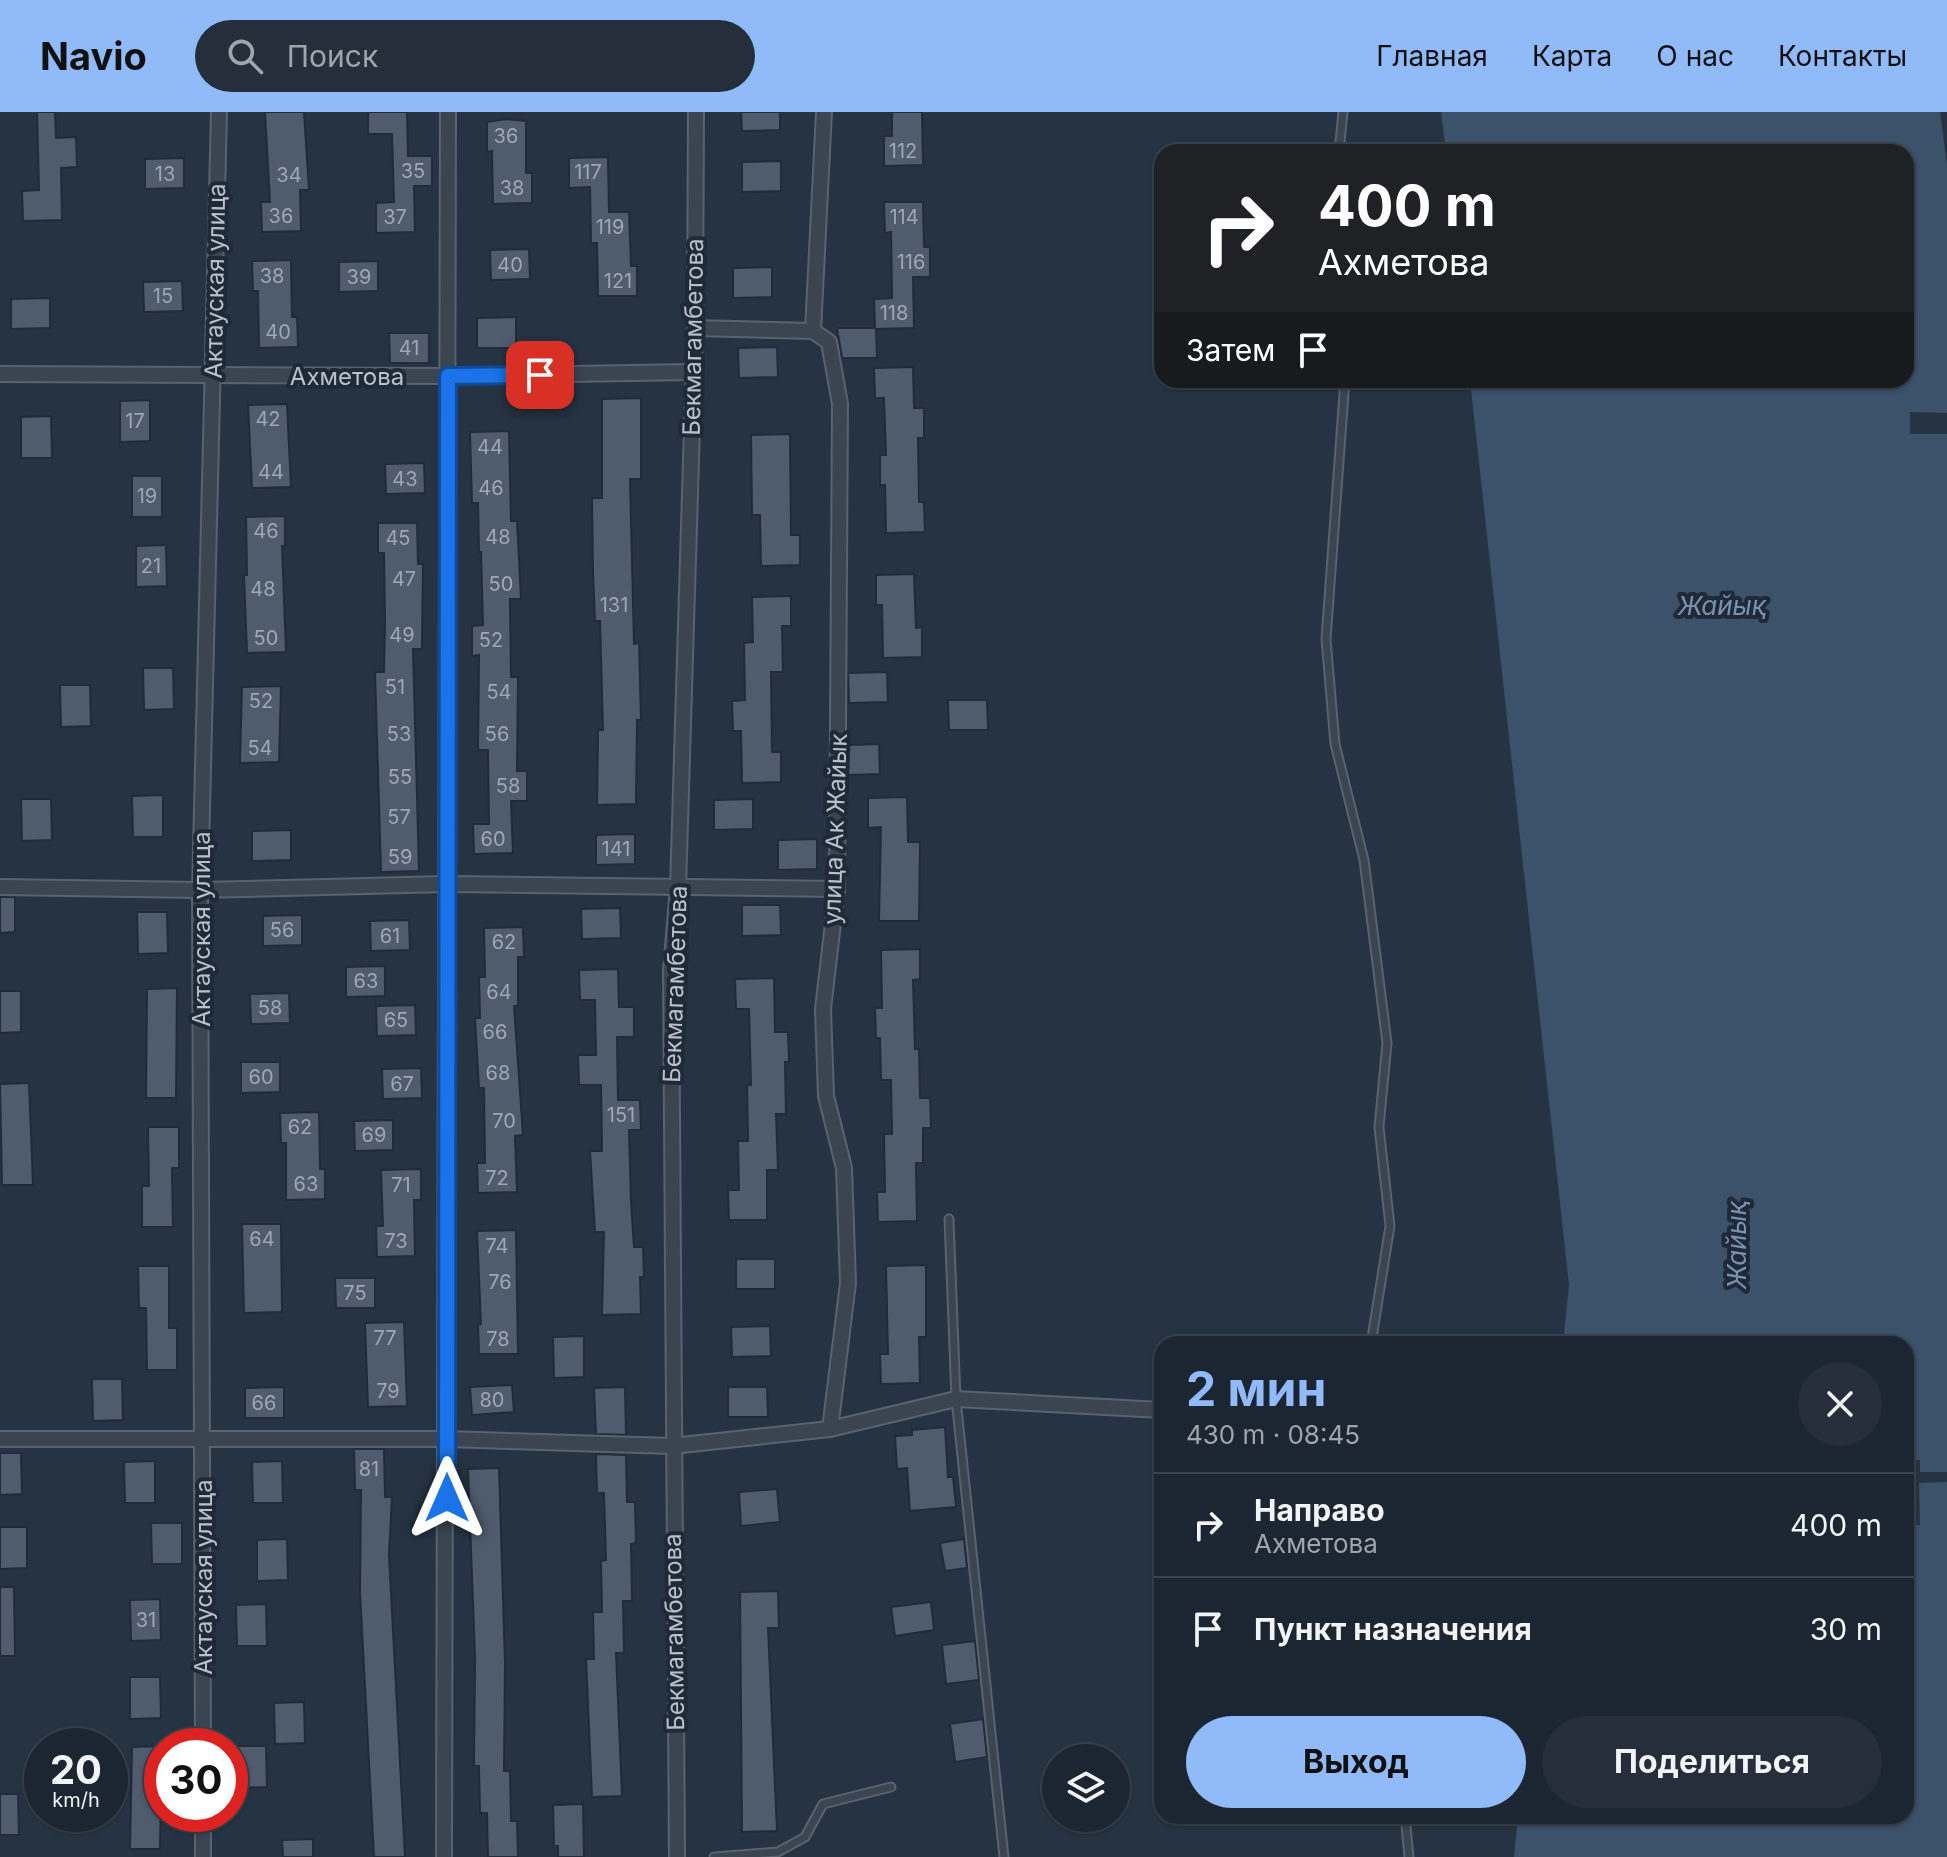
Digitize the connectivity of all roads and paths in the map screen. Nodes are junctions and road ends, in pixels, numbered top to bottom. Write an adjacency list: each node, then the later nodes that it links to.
1 (219, 112): 12 (street, Актауская улица)
2 (448, 112): 11 (street)
3 (696, 112): 7 (street, Бекмагамбетова)
4 (824, 112): 8 (street)
5 (1343, 112): 6 (lane)
6 (1340, 144)
7 (695, 328): 8 (street); 9 (street, Бекмагамбетова)
8 (813, 331): 17 (street, улица Ак Жайык)
9 (693, 372): 11 (street, Ахметова); 16 (street, Бекмагамбетова)
10 (0, 374): 12 (street, Ахметова)
11 (448, 376): 12 (street, Ахметова); 14 (street)
12 (213, 377): 18 (street, Актауская улица)
13 (1344, 388): 20 (lane)
14 (447, 884): 16 (street); 18 (street); 26 (street)
15 (0, 887): 18 (street)
16 (678, 888): 17 (street); 27 (street, Бекмагамбетова)
17 (837, 889): 23 (street, улица Ак Жайык)
18 (200, 890): 24 (street, Актауская улица)
19 (949, 1219): 21 (lane)
20 (1372, 1336)
21 (956, 1399): 22 (street); 23 (street); 36 (lane)
22 (1154, 1410)
23 (830, 1429): 27 (street)
24 (203, 1437): 25 (street); 26 (street); 28 (street, Актауская улица)
25 (0, 1439)
26 (447, 1439): 27 (street); 33 (street)
27 (672, 1446): 34 (street, Бекмагамбетова)
28 (203, 1728)
29 (891, 1787): 35 (lane)
30 (1406, 1824): 37 (lane)
31 (203, 1832): 32 (street)
32 (203, 1857)
33 (444, 1857)
34 (677, 1857)
35 (714, 1857)
36 (1004, 1857)
37 (1409, 1857)

